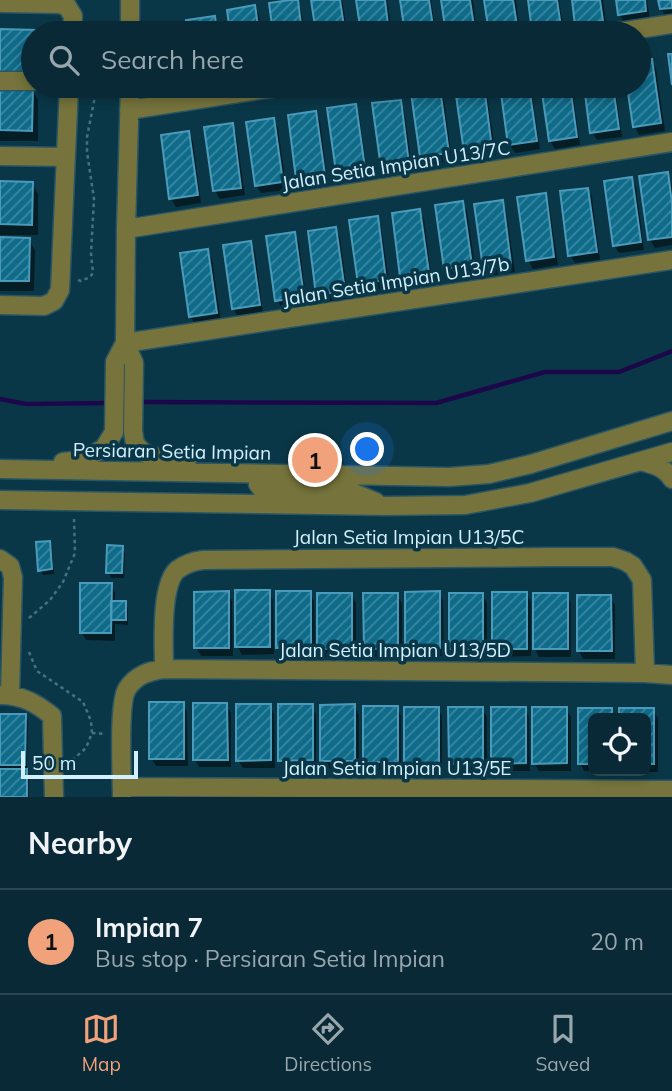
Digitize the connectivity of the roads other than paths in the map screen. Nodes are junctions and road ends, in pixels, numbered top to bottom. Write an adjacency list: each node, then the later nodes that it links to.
1 (130, 0): 5 (street)
2 (59, 2): 3 (street); 4 (street)
3 (0, 3)
4 (73, 21)
5 (130, 21)
6 (672, 24): 7 (street)
7 (651, 27)
8 (0, 81): 9 (street)
9 (21, 81)
10 (68, 98): 16 (street)
11 (130, 98): 13 (street)
12 (207, 98): 13 (street)
13 (130, 110): 17 (street)
14 (672, 142): 17 (street, Jalan Setia Impian U13/7C)
15 (0, 156): 16 (street)
16 (64, 157): 19 (street)
17 (126, 229): 20 (street)
18 (672, 260): 20 (street, Jalan Setia Impian U13/7b)
19 (0, 305)
20 (125, 342): 26 (street); 27 (street)
21 (672, 421): 25 (street, Persiaran Setia Impian)
22 (672, 440): 25 (street)
23 (672, 452): 24 (street)
24 (637, 461): 29 (street); 31 (street)
25 (531, 464): 28 (street, Persiaran Setia Impian)
26 (0, 469): 27 (street, Persiaran Setia Impian)
27 (245, 474): 28 (street, Persiaran Setia Impian)
28 (270, 474): 31 (street)
29 (672, 479)
30 (0, 500): 31 (street)
31 (386, 506)
32 (0, 559): 36 (street)
33 (164, 669): 34 (street, Jalan Setia Impian U13/5D); 34 (street, Jalan Setia Impian U13/5C); 38 (street, Jalan Setia Impian U13/5D)
34 (645, 673): 35 (street, Jalan Setia Impian U13/5D)
35 (672, 675)
36 (5, 695): 39 (street)
37 (672, 790): 38 (street, Jalan Setia Impian U13/5E)
38 (122, 792)
39 (54, 797)

